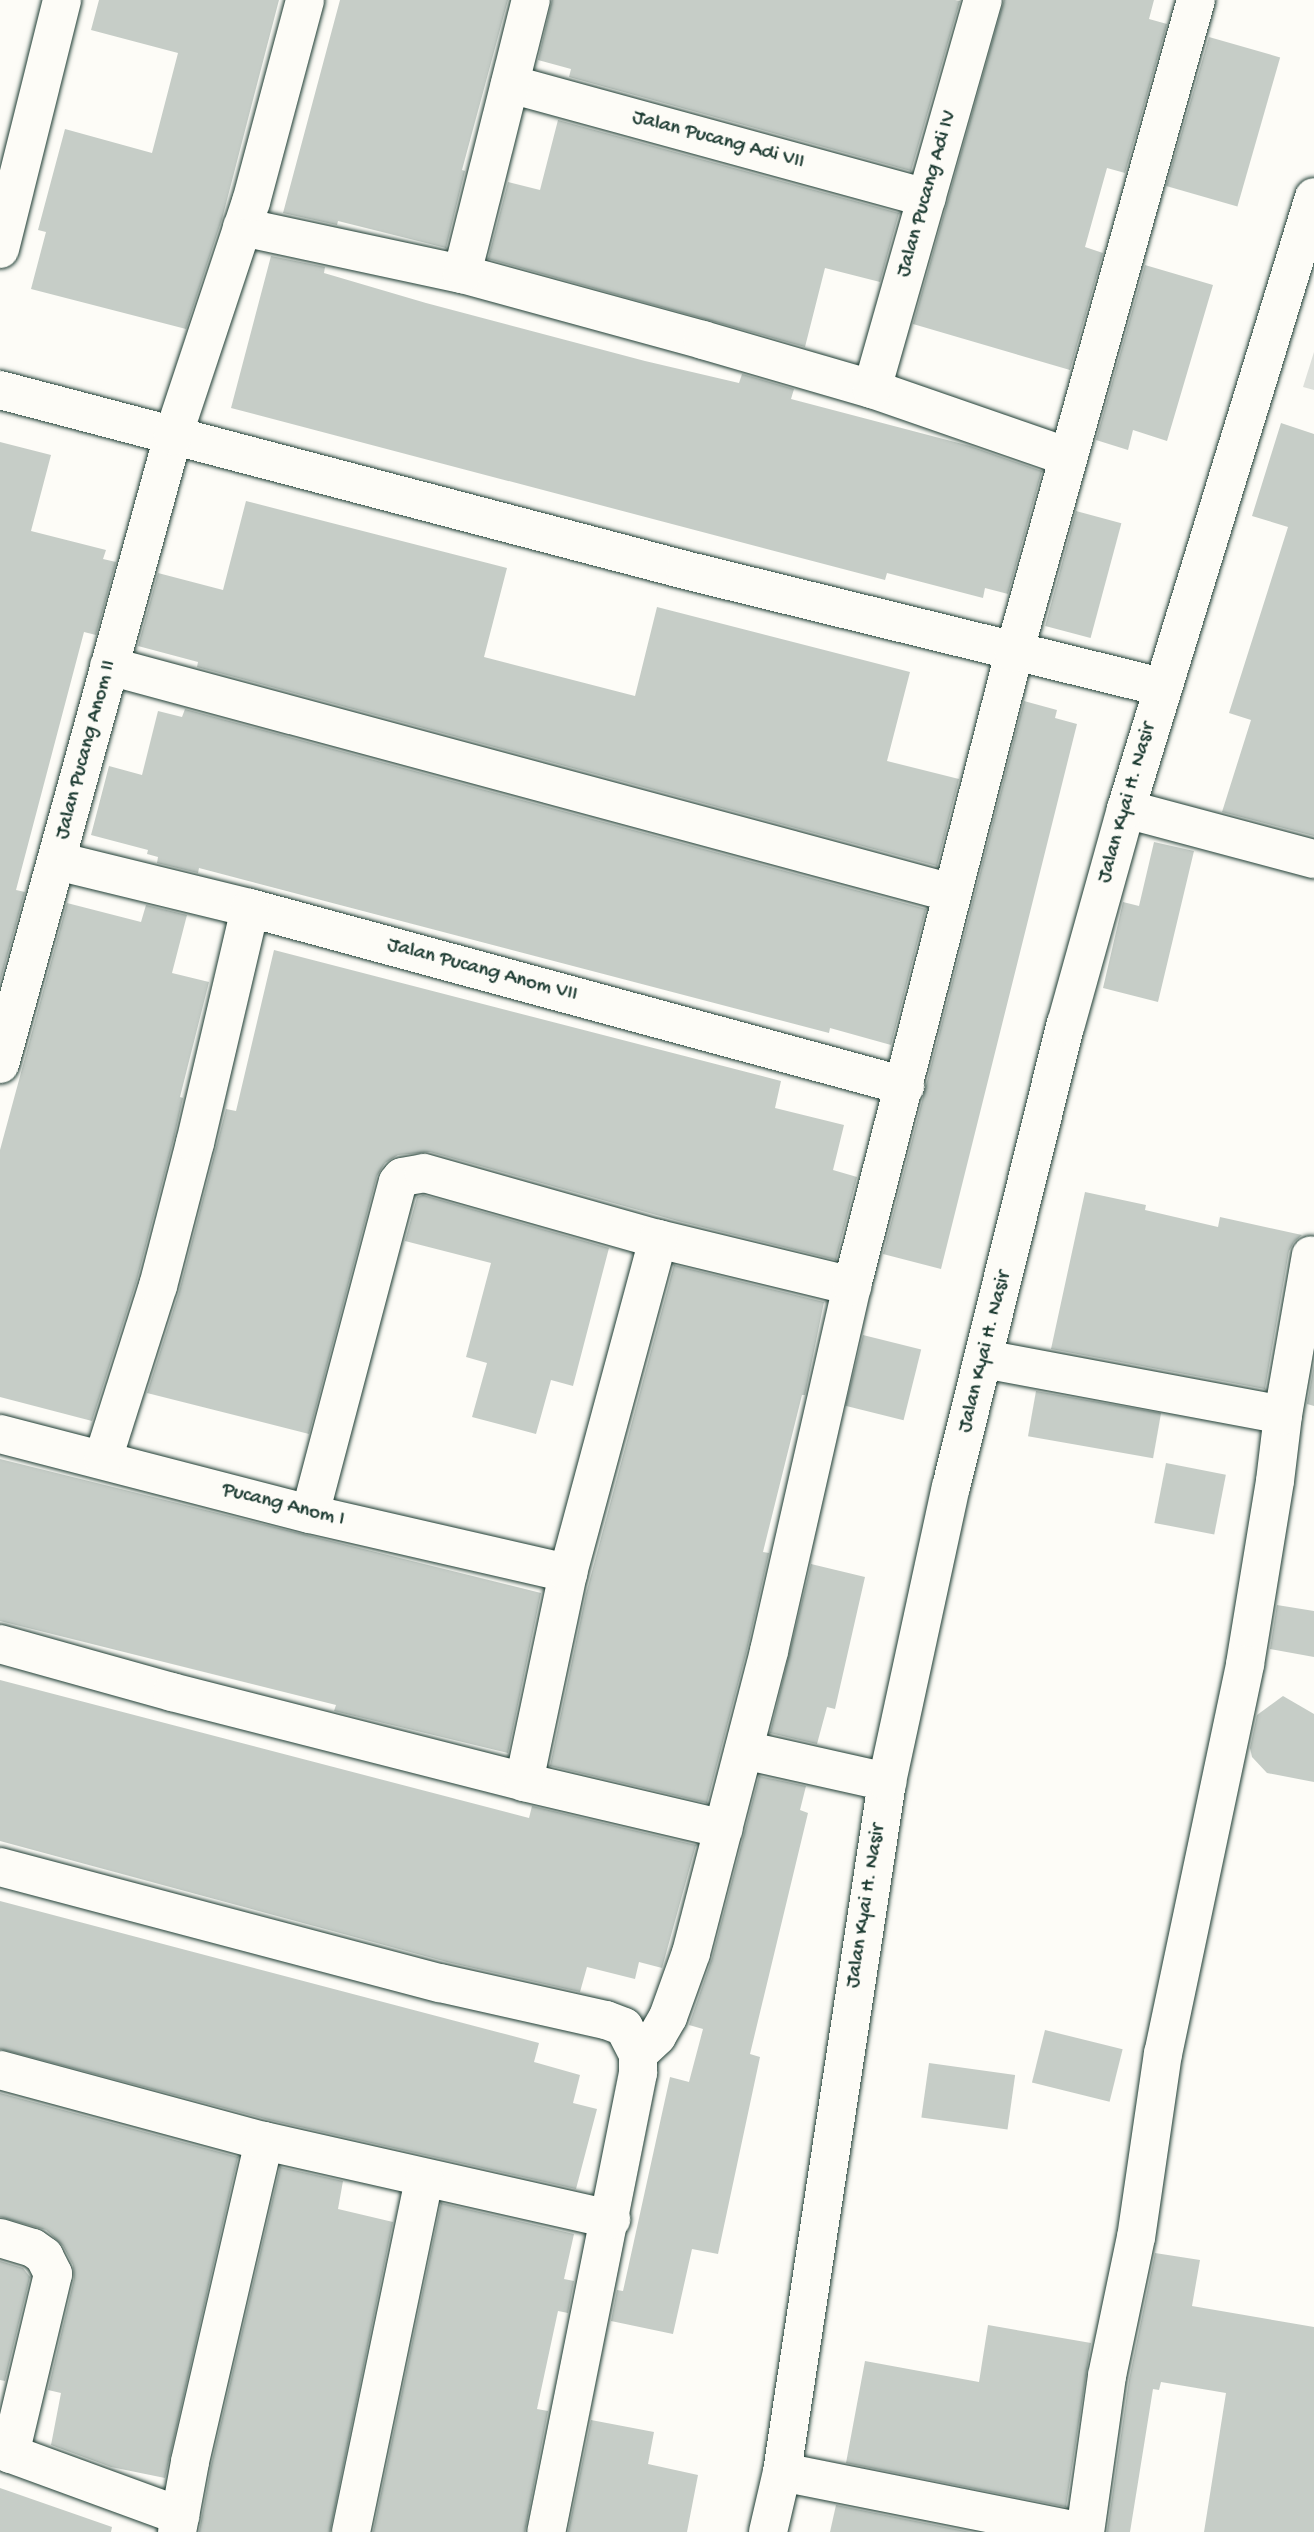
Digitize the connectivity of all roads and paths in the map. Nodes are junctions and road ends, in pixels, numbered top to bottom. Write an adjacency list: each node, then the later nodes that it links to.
1 (61, 0): 7 (street)
2 (305, 0): 10 (street, Jalan Pucang Anom II)
3 (531, 0): 6 (street)
4 (983, 0): 9 (street, Jalan Pucang Adi IV)
5 (1196, 0): 16 (street)
6 (510, 84): 9 (street, Jalan Pucang Adi VII); 12 (street)
7 (15, 125): 11 (street)
8 (1314, 197): 19 (street, Jalan Kyai H. Nasir)
9 (927, 198): 13 (street, Jalan Pucang Adi IV)
10 (242, 227): 12 (street); 15 (street, Jalan Pucang Anom II)
11 (0, 248)
12 (463, 274): 13 (street)
13 (872, 389): 16 (street)
14 (0, 390): 15 (street)
15 (173, 436): 17 (street); 18 (street, Jalan Pucang Anom II)
16 (1068, 457): 17 (street)
17 (1014, 653): 19 (street); 23 (street)
18 (109, 666): 22 (street, Jalan Pucang Anom II); 23 (street)
19 (1162, 687): 20 (street, Jalan Kyai H. Nasir)
20 (1126, 809): 21 (street); 30 (street, Jalan Kyai H. Nasir)
21 (1314, 859)
22 (57, 861): 24 (street, Jalan Pucang Anom VII); 25 (street, Jalan Pucang Anom II)
23 (952, 893): 26 (street)
24 (250, 908): 26 (street, Jalan Pucang Anom VII); 33 (street)
25 (0, 1064)
26 (905, 1086): 29 (street)
27 (658, 1239): 29 (street); 34 (street); 35 (street)
28 (1311, 1255): 31 (street)
29 (852, 1286): 37 (street)
30 (984, 1359): 31 (street); 39 (street, Jalan Kyai H. Nasir)
31 (1283, 1415): 54 (street)
32 (0, 1434): 33 (street, Pucang Anom I)
33 (103, 1460): 34 (street, Pucang Anom I)
34 (310, 1514): 35 (street, Pucang Anom I)
35 (568, 1573): 38 (street)
36 (0, 1644): 38 (street)
37 (744, 1751): 39 (street); 40 (street)
38 (524, 1782): 40 (street)
39 (887, 1782): 49 (street, Jalan Kyai H. Nasir)
40 (724, 1829): 42 (street)
41 (0, 1867): 42 (street)
42 (638, 2053): 46 (street)
43 (0, 2070): 44 (street)
44 (264, 2141): 45 (street); 50 (street)
45 (424, 2179): 46 (street); 51 (street)
46 (611, 2219): 52 (street)
47 (0, 2238): 48 (street)
48 (5, 2452): 50 (street)
49 (782, 2472): 53 (street, Jalan Kyai H. Nasir); 54 (street)
50 (179, 2524)
51 (351, 2532)
52 (546, 2532)
53 (768, 2532)
54 (1084, 2532)

